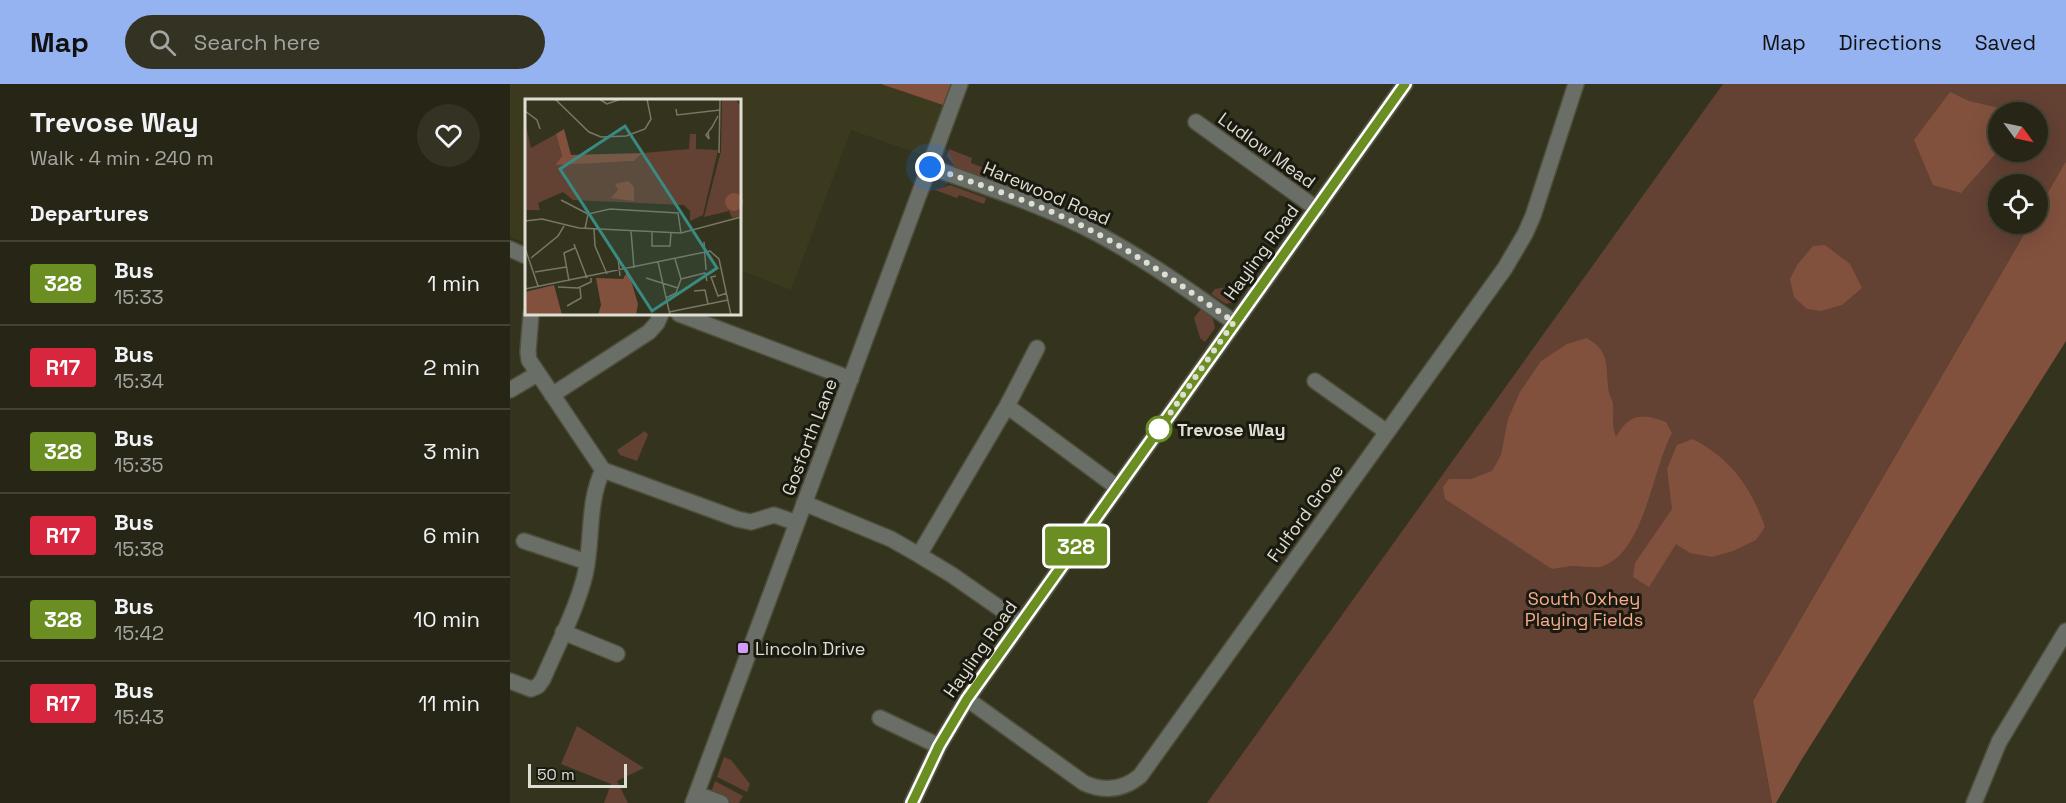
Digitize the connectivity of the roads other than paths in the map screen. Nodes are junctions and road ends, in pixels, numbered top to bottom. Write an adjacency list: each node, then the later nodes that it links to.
1 (960, 84): 5 (street, Gosforth Lane)
2 (1405, 84): 6 (street, Hayling Road)
3 (1576, 84): 20 (street, Fulford Grove)
4 (1196, 122): 6 (street, Ludlow Mead)
5 (930, 167): 12 (street, Harewood Road); 15 (street, Gosforth Lane)
6 (1317, 209): 12 (street, Hayling Road)
7 (510, 249): 8 (street)
8 (525, 255)
9 (531, 315): 14 (street)
10 (661, 315): 18 (street)
11 (682, 315): 15 (street)
12 (1234, 322): 22 (street, Hayling Road)
13 (1037, 348): 19 (street)
14 (537, 374): 17 (street); 18 (street)
15 (851, 379): 23 (street, Gosforth Lane)
16 (1315, 381): 20 (street)
17 (510, 390)
18 (552, 395): 21 (street)
19 (1007, 406): 22 (street); 26 (street)
20 (1387, 432): 33 (street, Fulford Grove)
21 (603, 470): 24 (street); 27 (street)
22 (1118, 488): 28 (street, Hayling Road)
23 (804, 503): 24 (street, Gosforth Lane); 26 (street)
24 (797, 523): 36 (street, Gosforth Lane)
25 (524, 541): 27 (street)
26 (919, 555): 28 (street)
27 (587, 562): 30 (street)
28 (1021, 623): 33 (street, Hayling Road)
29 (2066, 631): 39 (street)
30 (563, 632): 31 (street); 32 (street)
31 (617, 654)
32 (510, 681)
33 (967, 699): 35 (street, Hayling Road)
34 (880, 718): 35 (street)
35 (939, 746): 38 (street, Hayling Road)
36 (695, 798): 37 (street)
37 (722, 803)
38 (912, 803)
39 (1974, 803)

